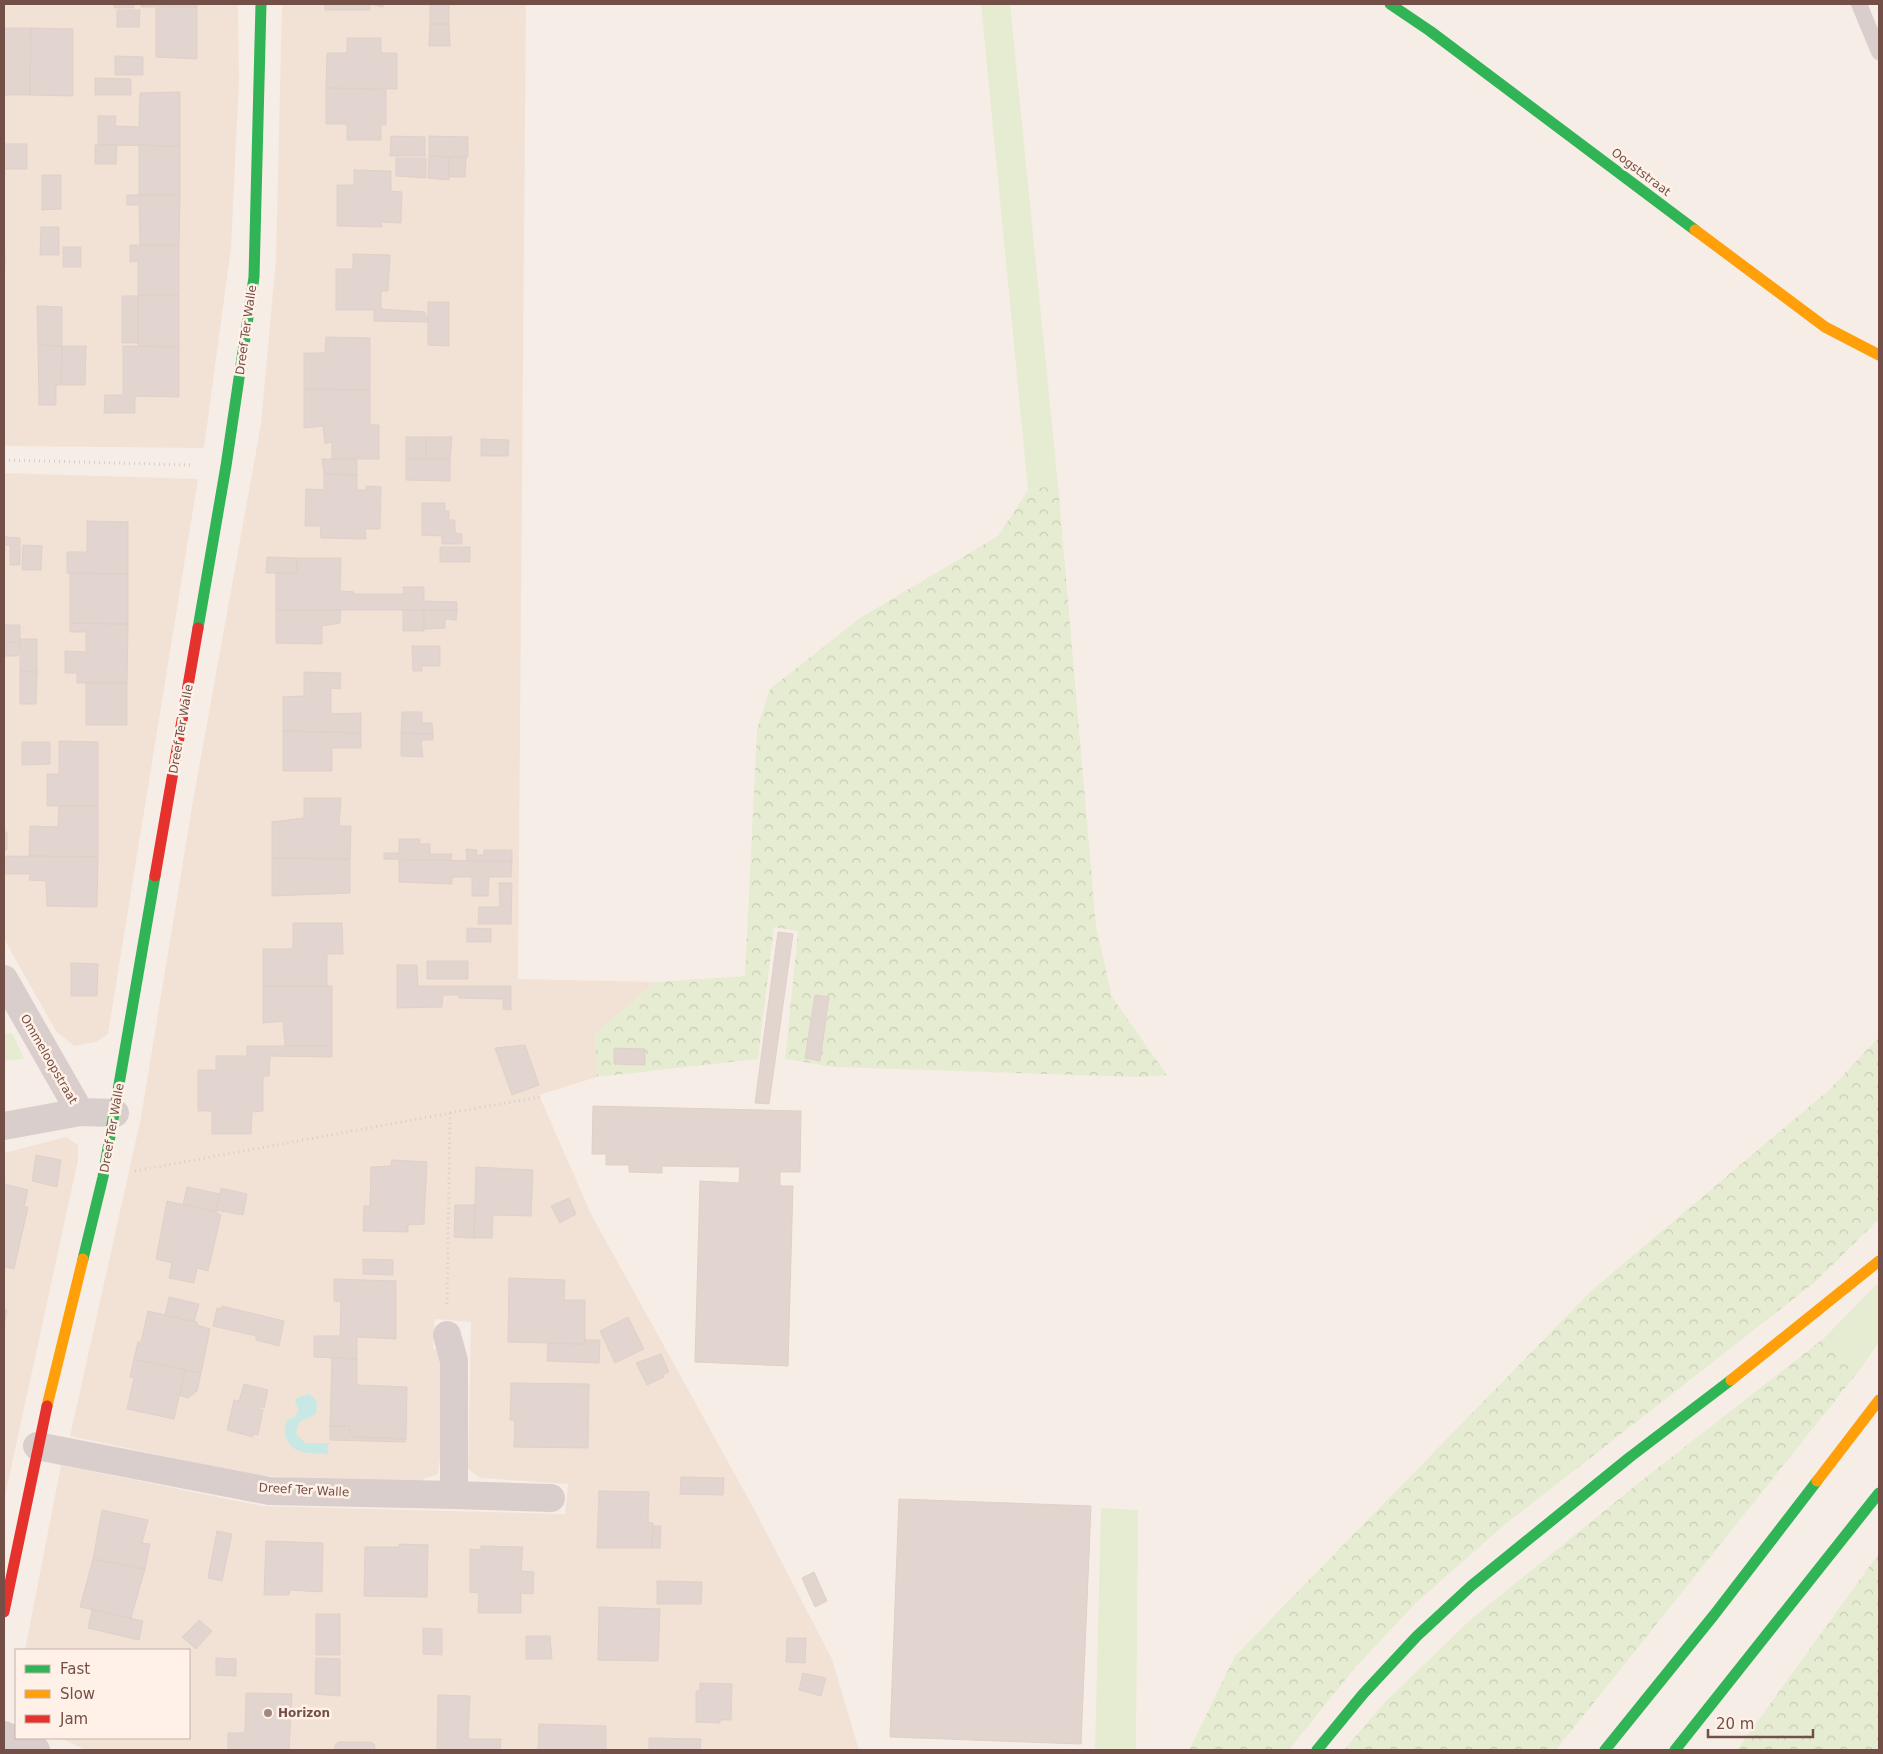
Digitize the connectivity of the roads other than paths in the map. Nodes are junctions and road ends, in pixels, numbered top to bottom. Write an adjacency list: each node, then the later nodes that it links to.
1 (261, 4): 8 (main road, Dreef Ter Walle)
2 (1390, 4): 5 (main road, Oogststraat)
3 (1859, 4): 4 (lane)
4 (1879, 52)
5 (1879, 355)
6 (4, 979): 7 (street, Ommeloopstraat)
7 (80, 1112): 8 (street); 9 (street)
8 (115, 1112): 13 (main road, Dreef Ter Walle)
9 (4, 1126)
10 (1879, 1261): 20 (main road)
11 (447, 1334): 15 (street)
12 (1879, 1400): 21 (main road)
13 (37, 1446): 15 (street, Dreef Ter Walle); 17 (main road, Dreef Ter Walle)
14 (1879, 1493): 22 (main road)
15 (454, 1495): 16 (street, Dreef Ter Walle)
16 (550, 1498)
17 (4, 1612)
18 (4, 1735): 19 (street)
19 (36, 1750)
20 (1317, 1750)
21 (1605, 1750)
22 (1676, 1750)

